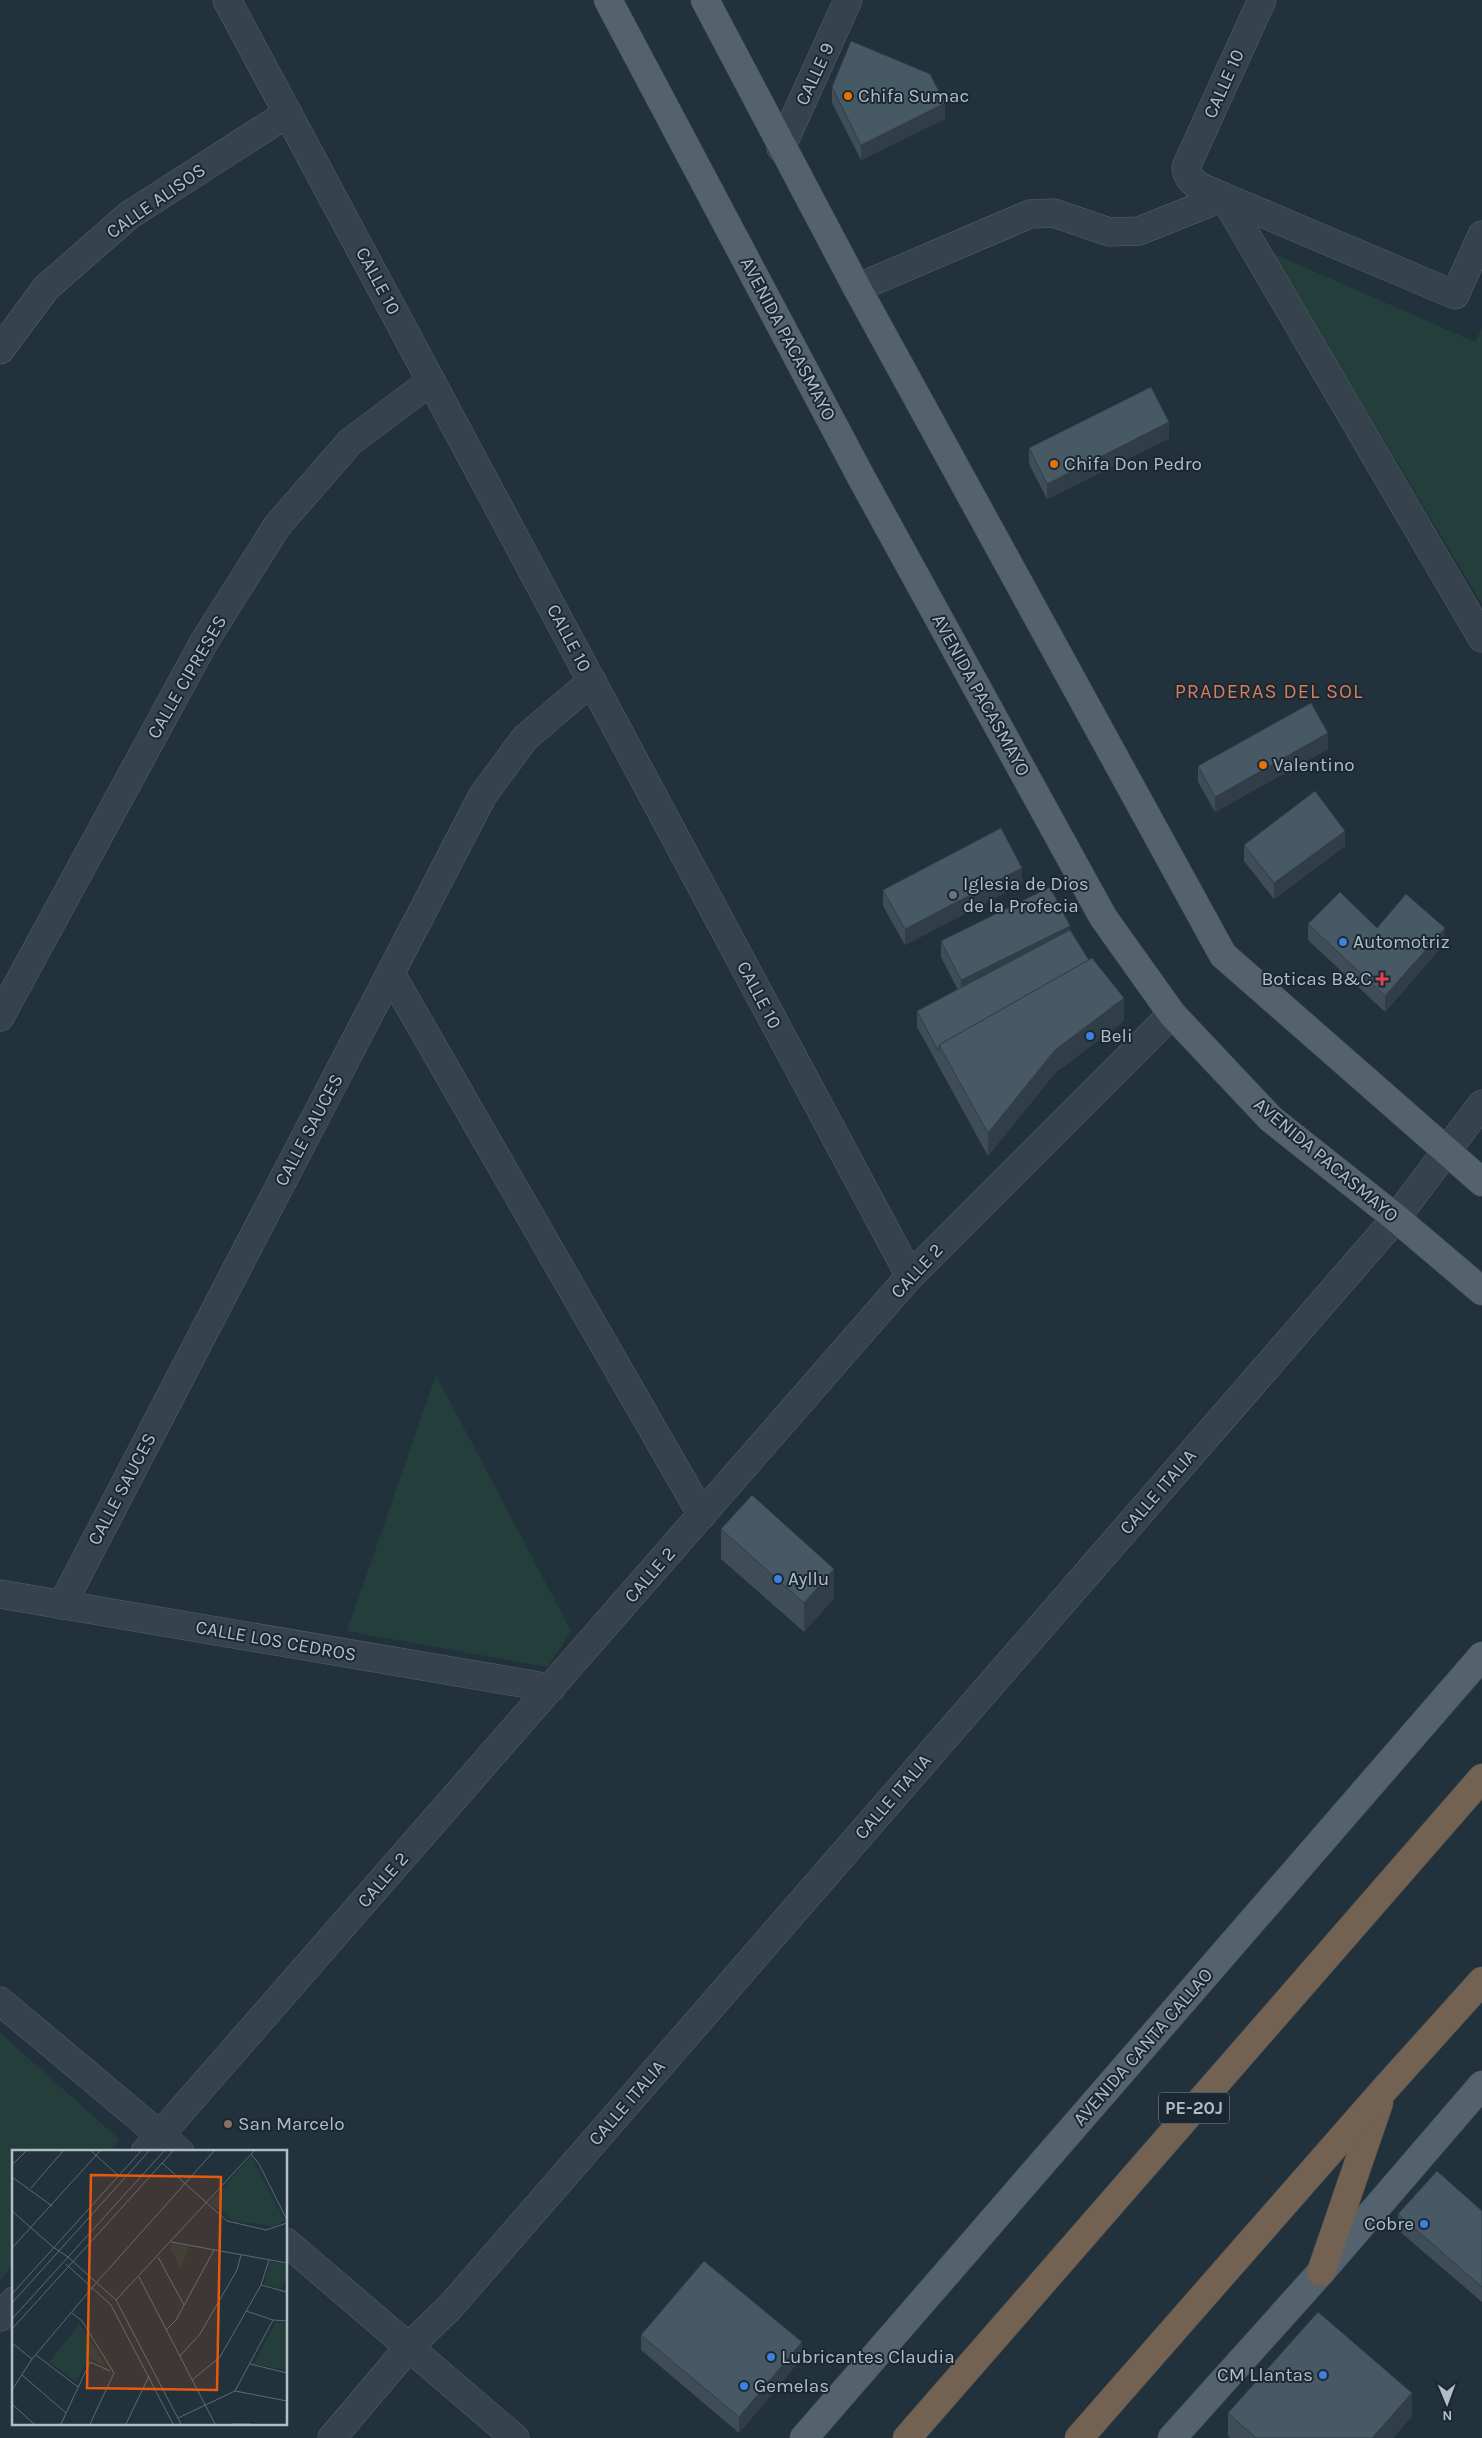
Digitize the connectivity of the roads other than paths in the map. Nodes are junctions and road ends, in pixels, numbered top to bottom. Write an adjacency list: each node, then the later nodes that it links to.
1 (227, 0): 6 (street, CALLE 10)
2 (608, 0): 16 (main road, AVENIDA PACASMAYO)
3 (705, 0): 7 (main road)
4 (848, 0): 7 (street, CALLE 9)
5 (1262, 0): 8 (street, CALLE 10)
6 (288, 113): 11 (street, CALLE ALISOS); 12 (street, CALLE 10)
7 (781, 148): 10 (main road)
8 (1224, 196): 9 (street); 10 (street); 13 (street)
9 (1482, 235)
10 (857, 288): 19 (main road)
11 (0, 350)
12 (431, 381): 14 (street, CALLE 10); 17 (street, CALLE CIPRESES)
13 (1482, 638)
14 (592, 681): 15 (street, CALLE SAUCES); 22 (street, CALLE 10)
15 (391, 974): 24 (street); 26 (street, CALLE SAUCES)
16 (1172, 1014): 21 (main road, AVENIDA PACASMAYO); 22 (street, CALLE 2)
17 (0, 1017)
18 (1482, 1104): 19 (street, CALLE ITALIA)
19 (1446, 1151): 20 (main road); 21 (street, CALLE ITALIA)
20 (1482, 1182)
21 (1396, 1218): 23 (main road, AVENIDA PACASMAYO); 39 (street, CALLE ITALIA)
22 (910, 1276): 24 (street, CALLE 2)
23 (1482, 1292)
24 (702, 1515): 28 (street, CALLE 2)
25 (0, 1594): 26 (street, CALLE LOS CEDROS)
26 (62, 1605): 28 (street, CALLE LOS CEDROS)
27 (1482, 1656): 42 (main road, AVENIDA CANTA CALLAO)
28 (551, 1688): 34 (street, CALLE 2)
29 (1482, 1778): 43 (highway, PE-20J)
30 (1482, 1981): 33 (highway)
31 (0, 2001): 34 (street)
32 (1482, 2085): 36 (main road)
33 (1383, 2090): 36 (highway); 44 (highway)
34 (161, 2146)
35 (288, 2244): 39 (street)
36 (1321, 2272): 45 (main road)
37 (12, 2303): 38 (street)
38 (0, 2317)
39 (410, 2346): 40 (street, CALLE ITALIA); 41 (street)
40 (332, 2438)
41 (515, 2438)
42 (804, 2438)
43 (907, 2438)
44 (1078, 2438)
45 (1172, 2438)

